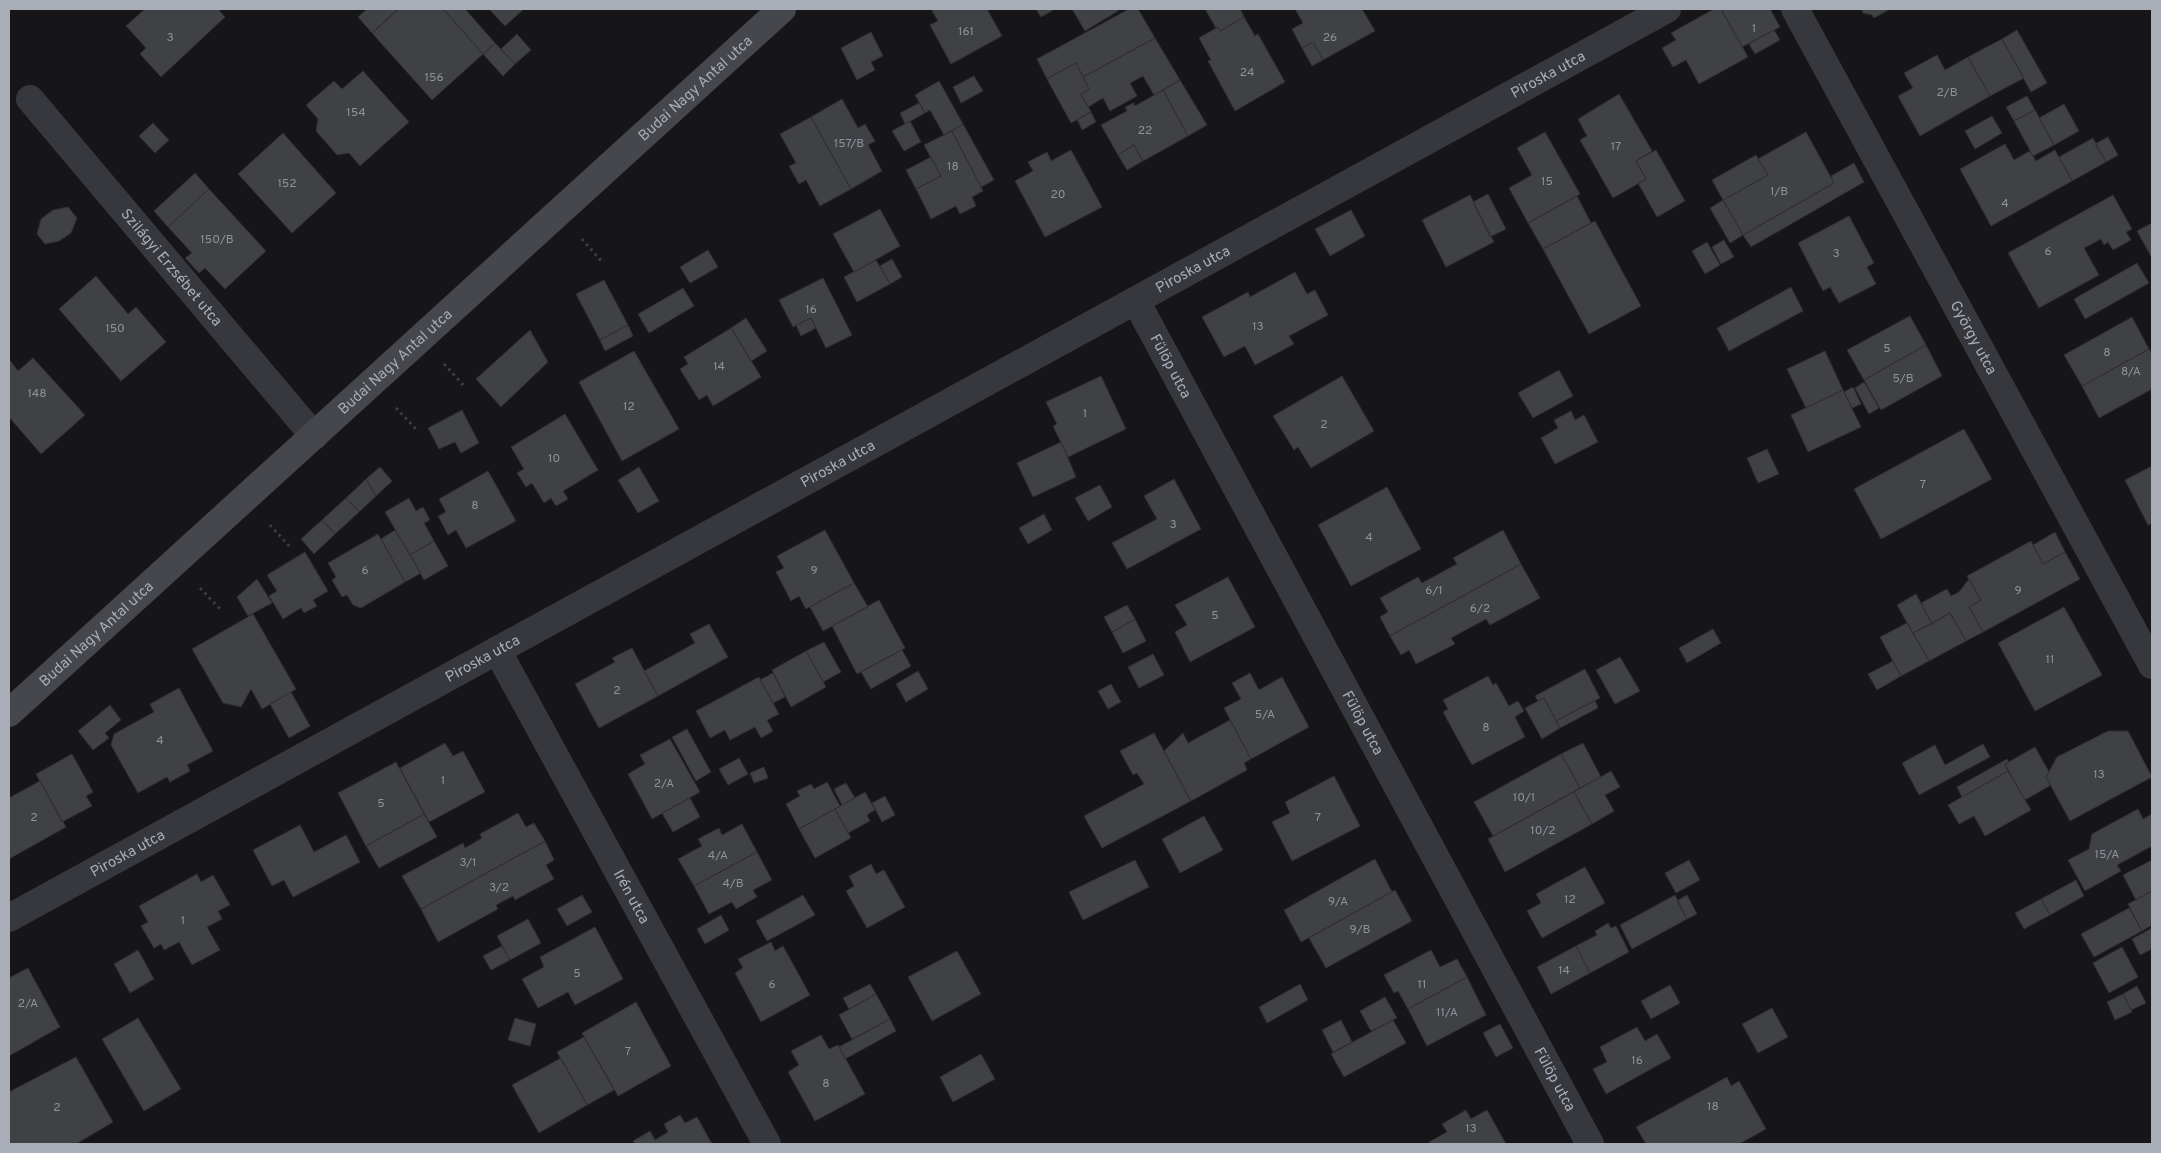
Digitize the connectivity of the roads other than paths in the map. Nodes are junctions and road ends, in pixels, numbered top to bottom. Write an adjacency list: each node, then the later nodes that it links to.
1 (782, 9): 6 (street, Budai Nagy Antal utca)
2 (1667, 9): 5 (street, Piroska utca)
3 (1795, 9): 8 (street, György utca)
4 (30, 99): 6 (street, Szilágyi Erzsébet utca)
5 (1136, 301): 7 (street, Piroska utca); 12 (street, Fülöp utca)
6 (314, 436): 9 (street, Budai Nagy Antal utca)
7 (497, 650): 10 (street, Piroska utca); 11 (street, Irén utca)
8 (2152, 665)
9 (9, 713)
10 (9, 918)
11 (767, 1144)
12 (1590, 1144)

